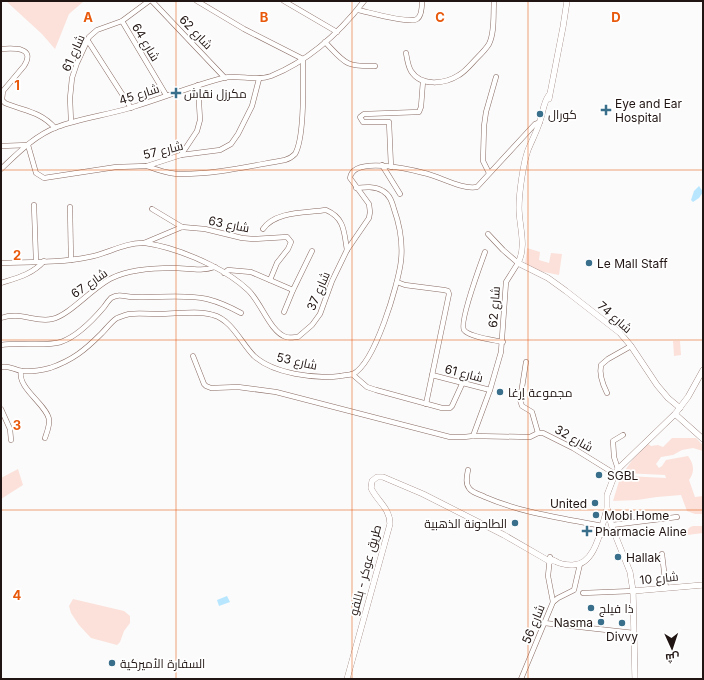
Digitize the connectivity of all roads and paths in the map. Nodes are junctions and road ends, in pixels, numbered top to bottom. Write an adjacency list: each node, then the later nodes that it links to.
1 (151, 1): 9 (street, شارع 61); 18 (street, شارع 62)
2 (197, 1): 15 (street)
3 (284, 1): 10 (street)
4 (364, 1): 8 (street, شارع 45)
5 (422, 1): 8 (street)
6 (494, 1): 20 (street)
7 (567, 1): 25 (street, شارع 62)
8 (358, 10): 10 (street, شارع 45)
9 (122, 21): 11 (street, شارع 61); 22 (street, شارع 64)
10 (337, 32): 12 (street, شارع 45)
11 (88, 40): 23 (street); 24 (street, شارع 61)
12 (325, 42): 15 (street, شارع 45); 16 (street)
13 (1, 49): 26 (street)
14 (406, 53): 20 (street)
15 (303, 59): 19 (street, شارع 45); 31 (street)
16 (375, 66)
17 (496, 77): 34 (street)
18 (225, 78): 19 (street, شارع 45); 21 (street, شارع 45)
19 (259, 79): 29 (street, شارع 57)
20 (423, 81): 32 (street)
21 (198, 85): 22 (street, شارع 45); 29 (street)
22 (166, 95): 23 (street, شارع 45)
23 (131, 108): 24 (street, شارع 45)
24 (71, 122): 26 (street, شارع 45)
25 (540, 122): 34 (street); 51 (street, شارع 62)
26 (55, 128): 27 (street, شارع 45)
27 (28, 144): 28 (street); 31 (street, شارع 57); 33 (street, شارع 45)
28 (1, 146)
29 (181, 155): 31 (street, شارع 57)
30 (382, 165): 32 (street); 35 (street); 36 (street)
31 (147, 166)
32 (391, 167): 34 (street)
33 (1, 169)
34 (489, 173)
35 (356, 188): 44 (street, شارع 37); 55 (street)
36 (400, 194)
37 (34, 205): 48 (street)
38 (70, 207): 47 (street)
39 (152, 209): 40 (street)
40 (182, 227): 43 (street); 54 (street, شارع 63)
41 (263, 229): 44 (street)
42 (488, 234): 51 (street)
43 (144, 243): 47 (street, شارع 37); 52 (street, شارع 37)
44 (347, 250): 53 (street, شارع 37)
45 (312, 251): 57 (street)
46 (485, 252): 61 (street)
47 (71, 260): 49 (street, شارع 37)
48 (36, 261): 49 (street, شارع 37); 50 (street, شارع 37)
49 (44, 261): 56 (street)
50 (1, 263)
51 (518, 263): 61 (street, شارع 62); 63 (street, شارع 74)
52 (215, 268): 53 (street, شارع 37); 60 (street, شارع 67)
53 (224, 274): 54 (street)
54 (270, 280): 57 (street)
55 (397, 282): 69 (street); 70 (street)
56 (1, 283)
57 (293, 290): 58 (street)
58 (284, 312)
59 (241, 313): 62 (street)
60 (1, 318)
61 (502, 342): 72 (street, شارع 62)
62 (1, 345)
63 (631, 346): 73 (street); 75 (street, شارع 74)
64 (193, 356): 80 (street, شارع 32)
65 (526, 362): 78 (street)
66 (1, 367): 68 (street, شارع 53)
67 (703, 370): 75 (street)
68 (21, 371): 69 (street, شارع 53); 81 (street)
69 (352, 374): 74 (street)
70 (432, 375): 71 (street, شارع 61); 74 (street)
71 (463, 382): 72 (street, شارع 61); 74 (street)
72 (490, 390): 80 (street, شارع 62)
73 (607, 393)
74 (426, 404)
75 (680, 408): 77 (street)
76 (1, 409): 83 (street)
77 (675, 414): 82 (street); 85 (street)
78 (538, 433): 80 (street, شارع 32); 85 (street, شارع 32)
79 (622, 435): 85 (street)
80 (473, 436)
81 (45, 438)
82 (703, 439)
83 (11, 440)
84 (468, 470): 88 (street)
85 (617, 471): 86 (street)
86 (607, 508): 88 (street); 89 (street)
87 (677, 517): 89 (street)
88 (601, 527): 89 (street); 90 (street)
89 (613, 529): 90 (street); 96 (street)
90 (599, 535): 93 (street)
91 (662, 554): 95 (street)
92 (549, 559): 93 (street); 98 (street); 101 (street, طريق عوكر - بللفو)
93 (580, 564): 98 (street, شارع 56)
94 (703, 585): 95 (street, شارع 10)
95 (666, 588): 96 (street, شارع 10)
96 (633, 591): 97 (street); 100 (street, شارع 10)
97 (583, 592)
98 (553, 602): 99 (street, شارع 56)
99 (544, 623): 100 (street); 102 (street, شارع 56)
100 (634, 633): 103 (street, شارع 10)
101 (347, 679)
102 (521, 679)
103 (635, 679)

